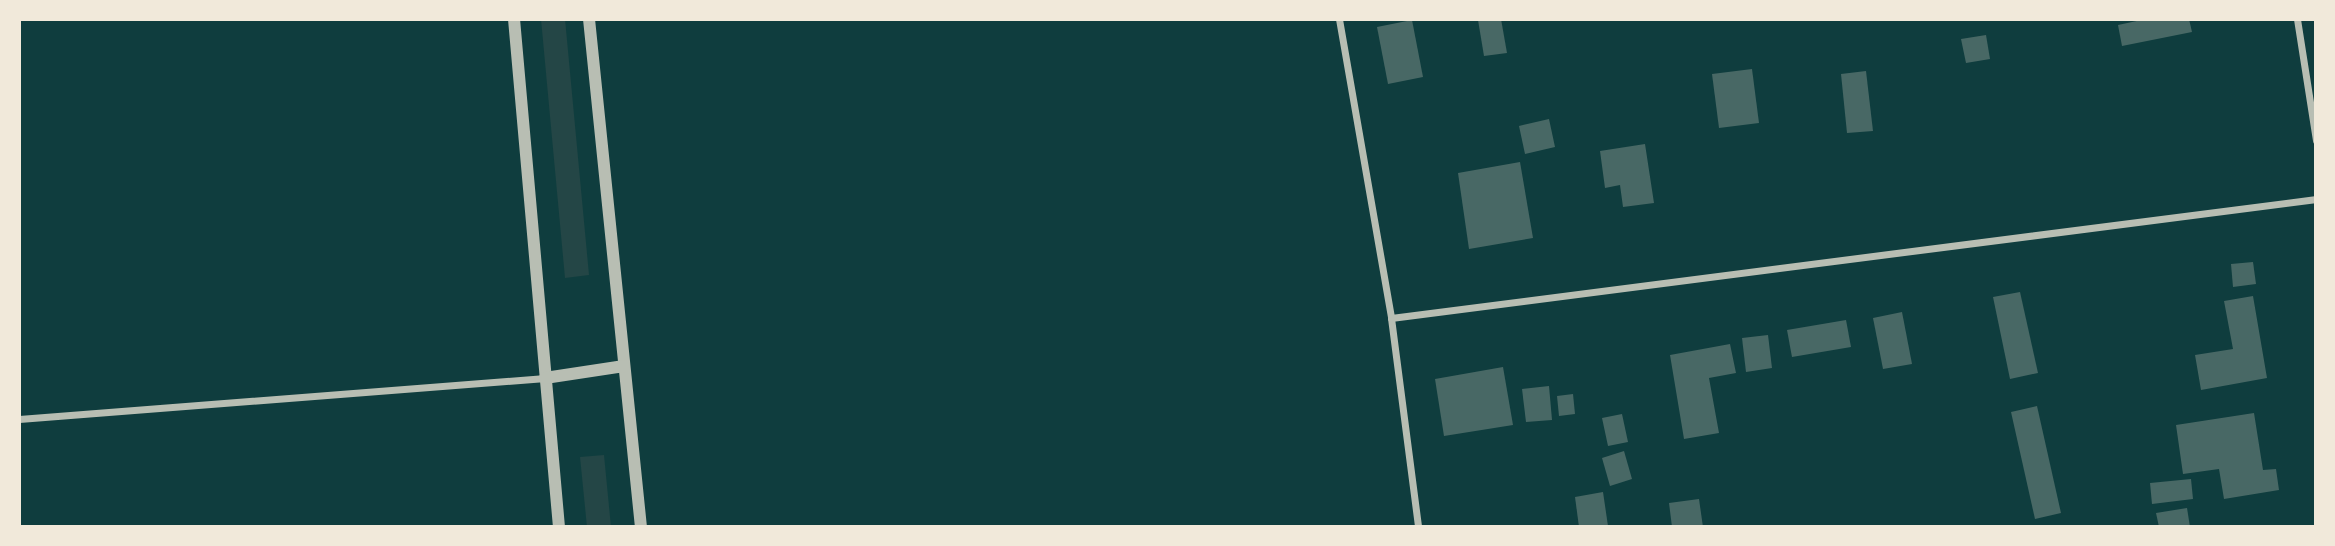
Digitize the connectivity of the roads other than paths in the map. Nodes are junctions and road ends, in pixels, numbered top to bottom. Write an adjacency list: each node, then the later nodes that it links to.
1 (514, 19): 9 (street)
2 (589, 19): 8 (street)
3 (1339, 19): 7 (street)
4 (2297, 19): 5 (street)
5 (2316, 141)
6 (2316, 199): 7 (street)
7 (1391, 318): 13 (street)
8 (624, 366): 9 (street); 12 (street)
9 (545, 378): 10 (street); 11 (street)
10 (19, 419)
11 (559, 527)
12 (641, 527)
13 (1418, 527)

